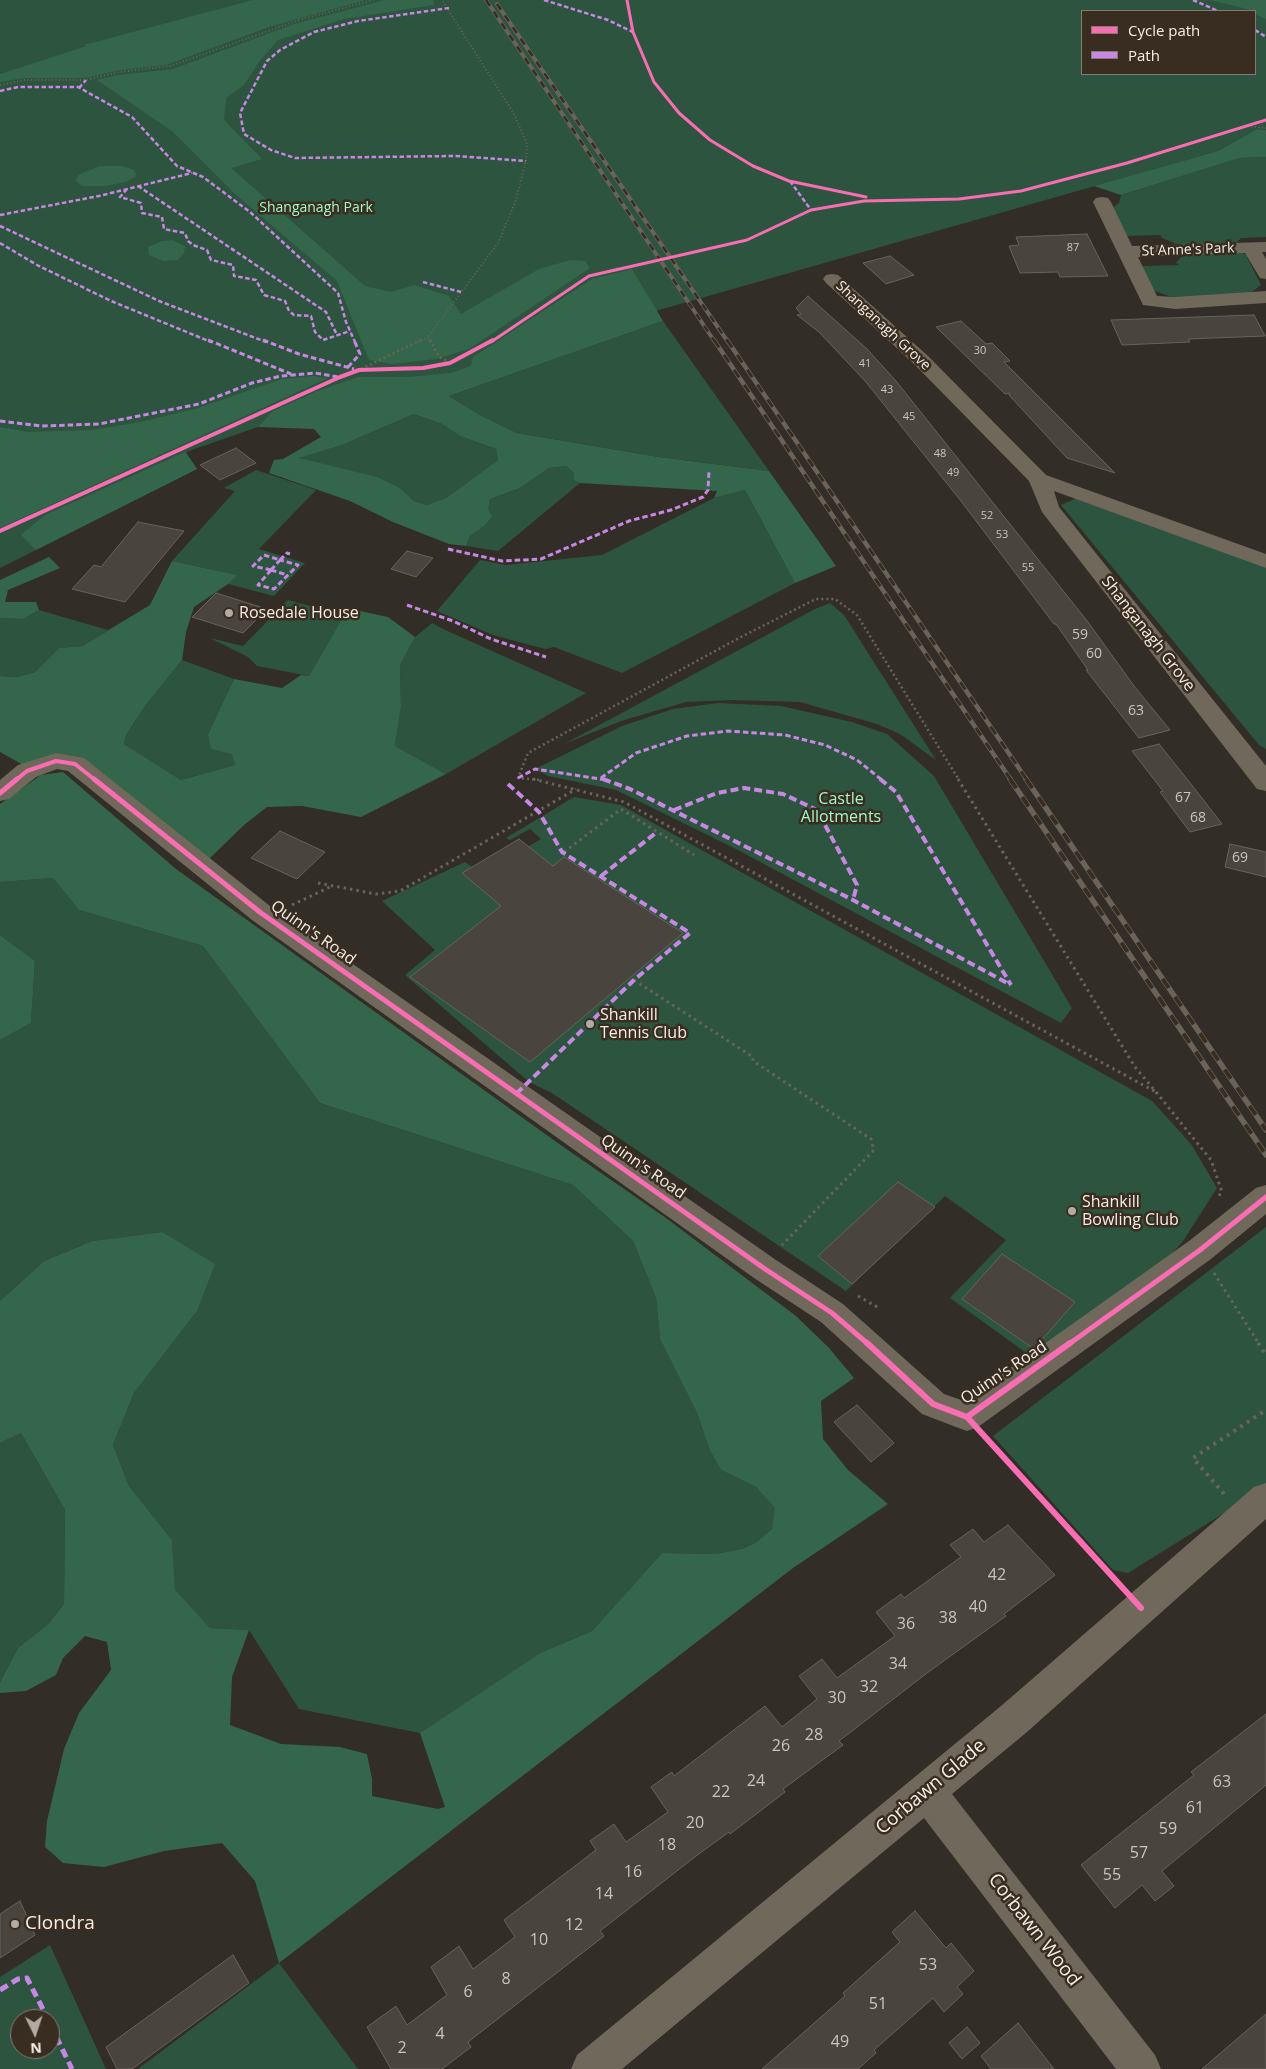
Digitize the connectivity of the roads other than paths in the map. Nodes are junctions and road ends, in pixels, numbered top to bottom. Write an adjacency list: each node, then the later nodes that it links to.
1 (1102, 202): 3 (street, St Anne's Park)
2 (1258, 247): 3 (street, St Anne's Park); 4 (street, St Anne's Park)
3 (1127, 252): 6 (street, St Anne's Park)
4 (1266, 274)
5 (832, 279): 7 (street, Shanganagh Grove)
6 (1266, 297)
7 (1039, 479): 8 (street, Shanganagh Grove); 9 (street, Shanganagh Grove)
8 (1266, 561)
9 (1266, 783)
10 (0, 793): 11 (street, Quinn's Road)
11 (1266, 1197)
12 (1255, 1507): 13 (street, Corbawn Glade)
13 (926, 1791): 14 (street, Corbawn Glade); 15 (street, Corbawn Wood)
14 (591, 2069)
15 (1141, 2069)

